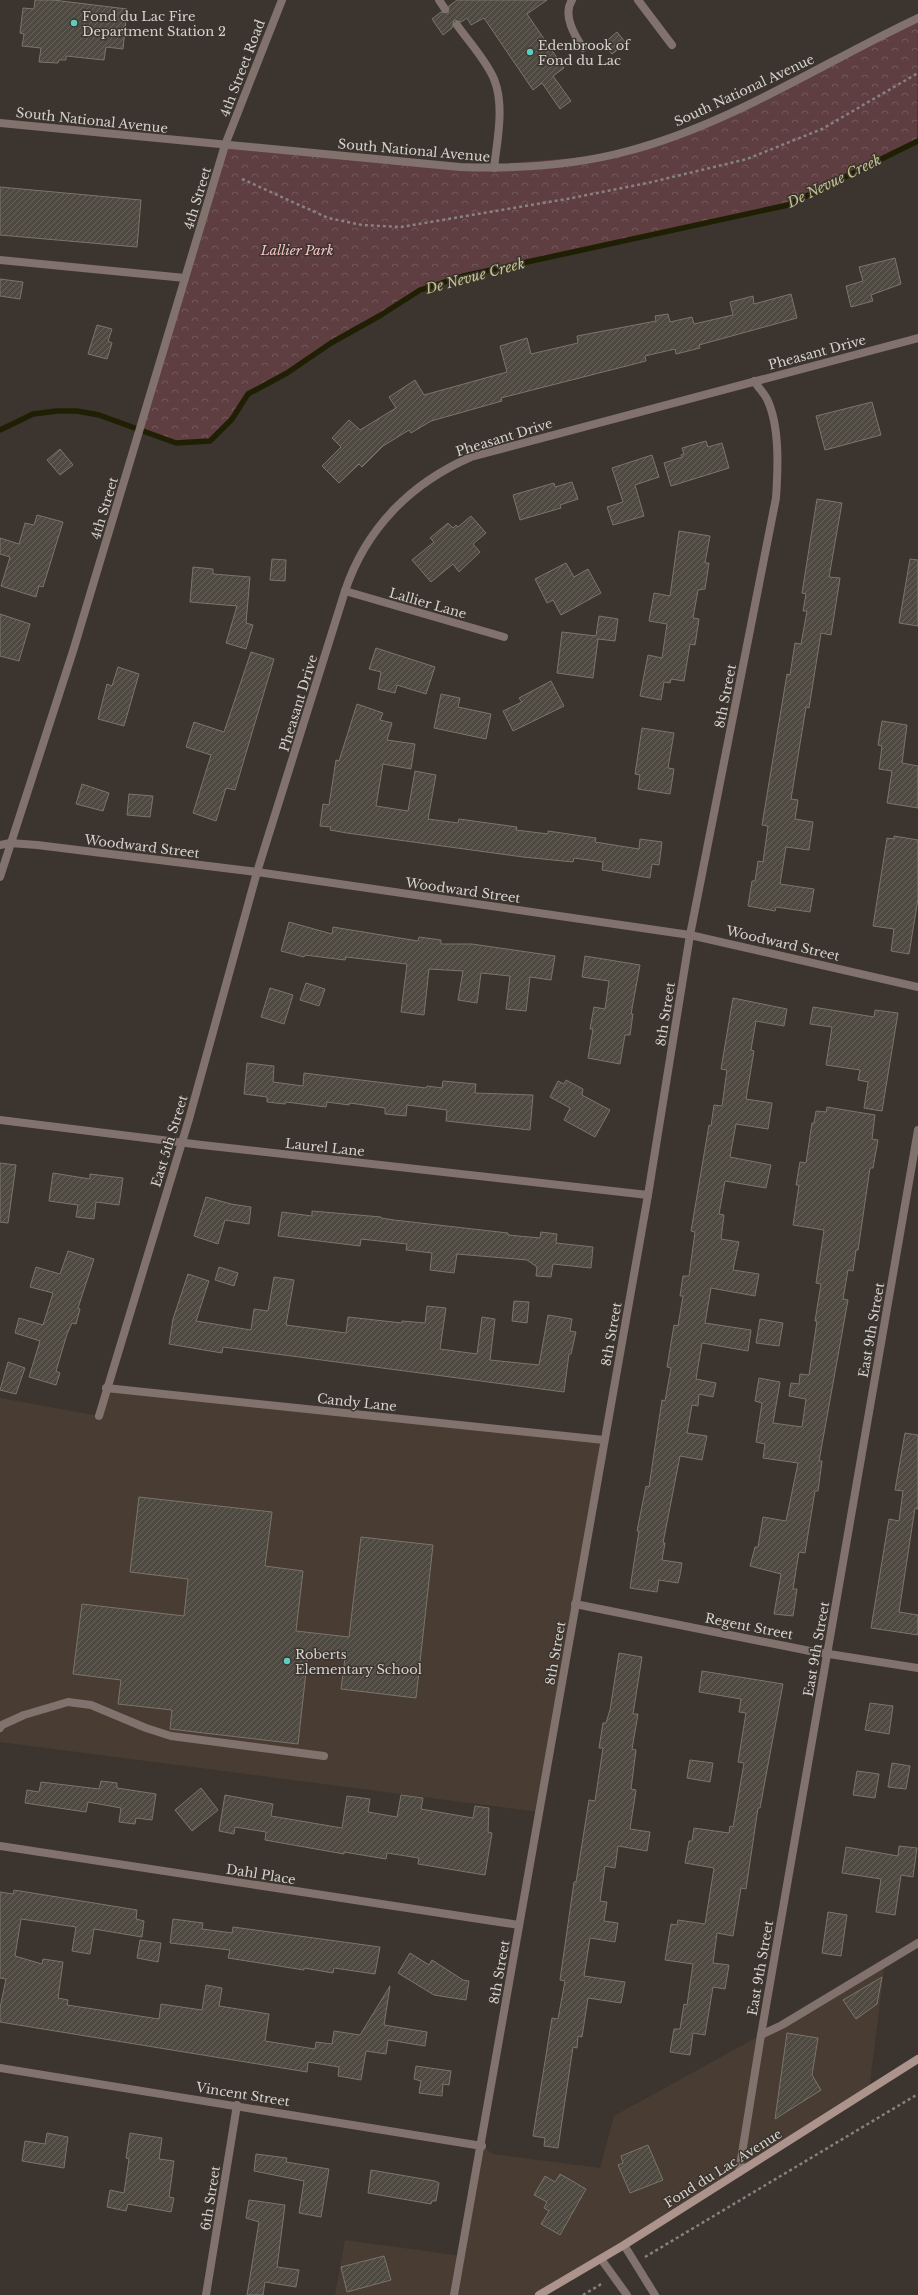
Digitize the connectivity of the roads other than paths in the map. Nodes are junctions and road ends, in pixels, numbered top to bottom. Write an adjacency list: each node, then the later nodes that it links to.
1 (282, 0): 11 (street, 4th Street Road)
2 (439, 0): 5 (street)
3 (572, 0): 9 (street)
4 (638, 0): 8 (street)
5 (445, 9)
6 (918, 18): 12 (street, South National Avenue)
7 (457, 25): 12 (street)
8 (672, 45)
9 (583, 48)
10 (0, 124): 11 (street, South National Avenue)
11 (225, 145): 12 (street, South National Avenue); 14 (street, 4th Street)
12 (494, 168)
13 (0, 260): 14 (street)
14 (185, 278): 19 (street, 4th Street)
15 (918, 338): 16 (street, Pheasant Drive)
16 (754, 381): 17 (street, Pheasant Drive); 23 (street, 8th Street)
17 (345, 591): 18 (street, Lallier Lane); 21 (street, Pheasant Drive)
18 (504, 637)
19 (10, 843): 20 (street, Woodward Street); 21 (street, Woodward Street); 22 (street, 4th Street)
20 (0, 845)
21 (257, 872): 23 (street, Woodward Street); 27 (street, East 5th Street)
22 (0, 877)
23 (690, 935): 24 (street, Woodward Street); 28 (street, 8th Street)
24 (918, 986)
25 (0, 1120): 27 (street, Laurel Lane)
26 (918, 1130): 33 (street, East 9th Street)
27 (182, 1143): 28 (street, Laurel Lane); 29 (street, East 5th Street)
28 (648, 1195): 31 (street, 8th Street)
29 (106, 1388): 30 (street, East 5th Street); 31 (street, Candy Lane)
30 (99, 1416)
31 (604, 1440): 32 (street, 8th Street)
32 (576, 1604): 33 (street, Regent Street); 38 (street, 8th Street)
33 (827, 1653): 34 (street, Regent Street); 40 (street, East 9th Street)
34 (918, 1668)
35 (0, 1728): 36 (street)
36 (324, 1756)
37 (0, 1846): 38 (street, Dahl Place)
38 (519, 1925): 44 (street, 8th Street)
39 (918, 1943): 40 (street)
40 (761, 2035): 45 (street, East 9th Street)
41 (918, 2059): 45 (main road, Fond du Lac Avenue)
42 (0, 2068): 43 (street, Vincent Street)
43 (237, 2105): 44 (street, Vincent Street); 48 (street, 6th Street)
44 (482, 2146): 49 (street, 8th Street)
45 (739, 2172): 46 (main road, Fond du Lac Avenue)
46 (624, 2245): 47 (main road, Fond du Lac Avenue); 52 (street)
47 (601, 2259): 50 (main road, Fond du Lac Avenue); 51 (street)
48 (206, 2295)
49 (454, 2295)
50 (540, 2295)
51 (626, 2295)
52 (655, 2295)

